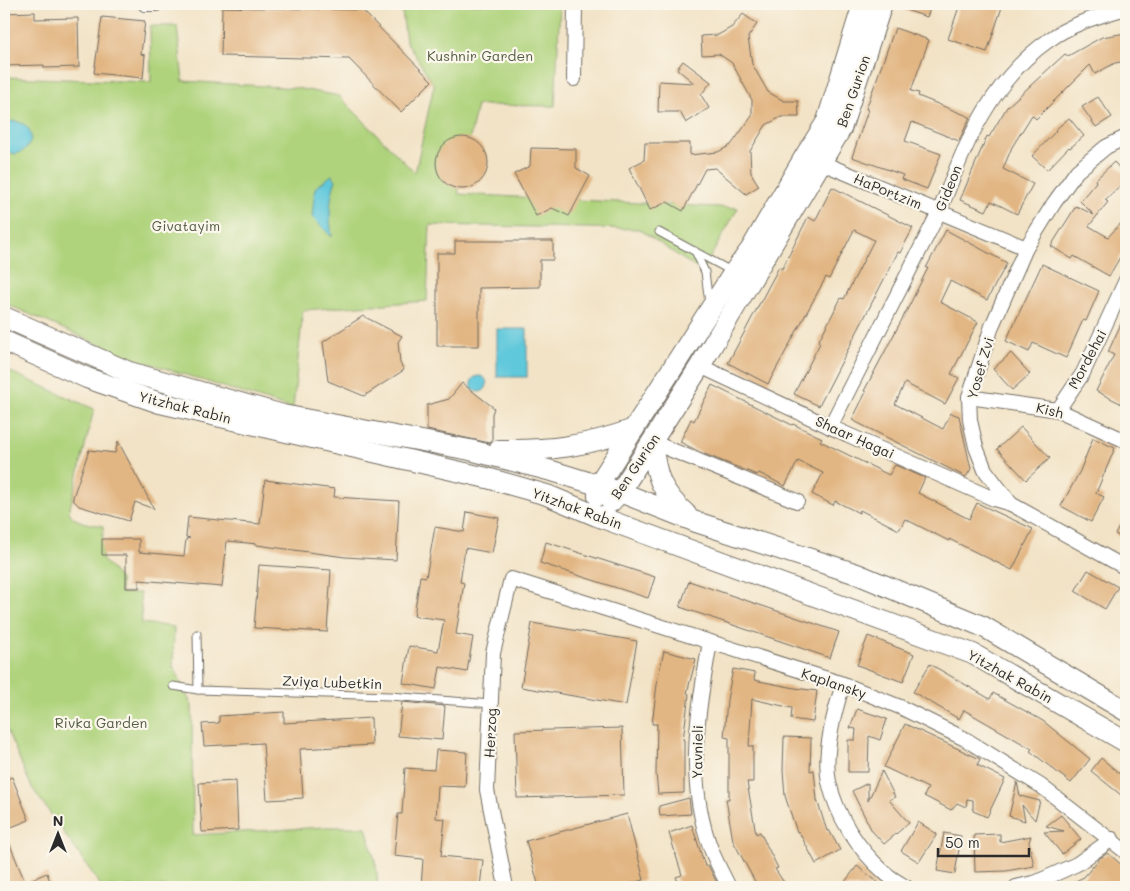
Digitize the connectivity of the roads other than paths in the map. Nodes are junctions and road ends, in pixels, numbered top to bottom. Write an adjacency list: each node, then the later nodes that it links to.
1 (145, 4): 2 (street)
2 (156, 4)
3 (575, 4): 7 (street)
4 (863, 4): 9 (main road, Ben Gurion)
5 (882, 4): 9 (main road, Ben Gurion)
6 (1126, 8): 10 (street, Gideon)
7 (574, 78)
8 (1126, 137): 12 (street, Yosef Zvi)
9 (813, 160): 10 (street, HaPortzim); 14 (main road, Ben Gurion)
10 (939, 212): 12 (street, HaPortzim); 22 (street, Gideon)
11 (659, 232): 13 (lane)
12 (1026, 248): 20 (street, Yosef Zvi)
13 (695, 251): 14 (lane); 16 (lane)
14 (741, 278): 16 (main road, Ben Gurion); 19 (main road, Ben Gurion)
15 (1126, 280): 21 (street, Mordehai)
16 (708, 312): 23 (main road, Ben Gurion)
17 (4, 317): 26 (main road, Yitzhak Rabin)
18 (4, 341): 31 (main road, Yitzhak Rabin)
19 (700, 366): 22 (street, Shaar Hagai); 25 (main road, Ben Gurion)
20 (969, 397): 21 (street, Kish); 30 (street, Yosef Zvi)
21 (1058, 410): 24 (street, Kish)
22 (830, 427): 30 (street, Shaar Hagai)
23 (634, 429): 26 (main road); 27 (main road, Ben Gurion)
24 (1126, 441)
25 (652, 442): 28 (main road, Ben Gurion); 29 (street); 32 (main road)
26 (470, 450): 27 (main road, Yitzhak Rabin)
27 (598, 485): 28 (main road, Yitzhak Rabin); 31 (main road, Ben Gurion)
28 (620, 492): 31 (main road, Ben Gurion); 32 (main road, Yitzhak Rabin)
29 (797, 501)
30 (1011, 504): 33 (street, Yosef Zvi)
31 (597, 516): 42 (main road, Yitzhak Rabin)
32 (696, 522): 41 (main road, Yitzhak Rabin)
33 (1126, 568)
34 (511, 579): 36 (street, Kaplansky); 40 (street, Herzog)
35 (197, 634): 39 (lane)
36 (710, 642): 37 (street, Kaplansky); 46 (street, Yavnieli)
37 (843, 684): 43 (street, Kaplansky); 47 (street)
38 (173, 686): 39 (lane, Zviya Lubetkin)
39 (198, 690): 40 (lane, Zviya Lubetkin)
40 (491, 704): 45 (street, Herzog)
41 (1126, 711)
42 (1126, 742)
43 (1112, 839): 44 (street, Kaplansky); 48 (street)
44 (1126, 852)
45 (506, 887)
46 (729, 887)
47 (906, 887)
48 (1016, 887)

